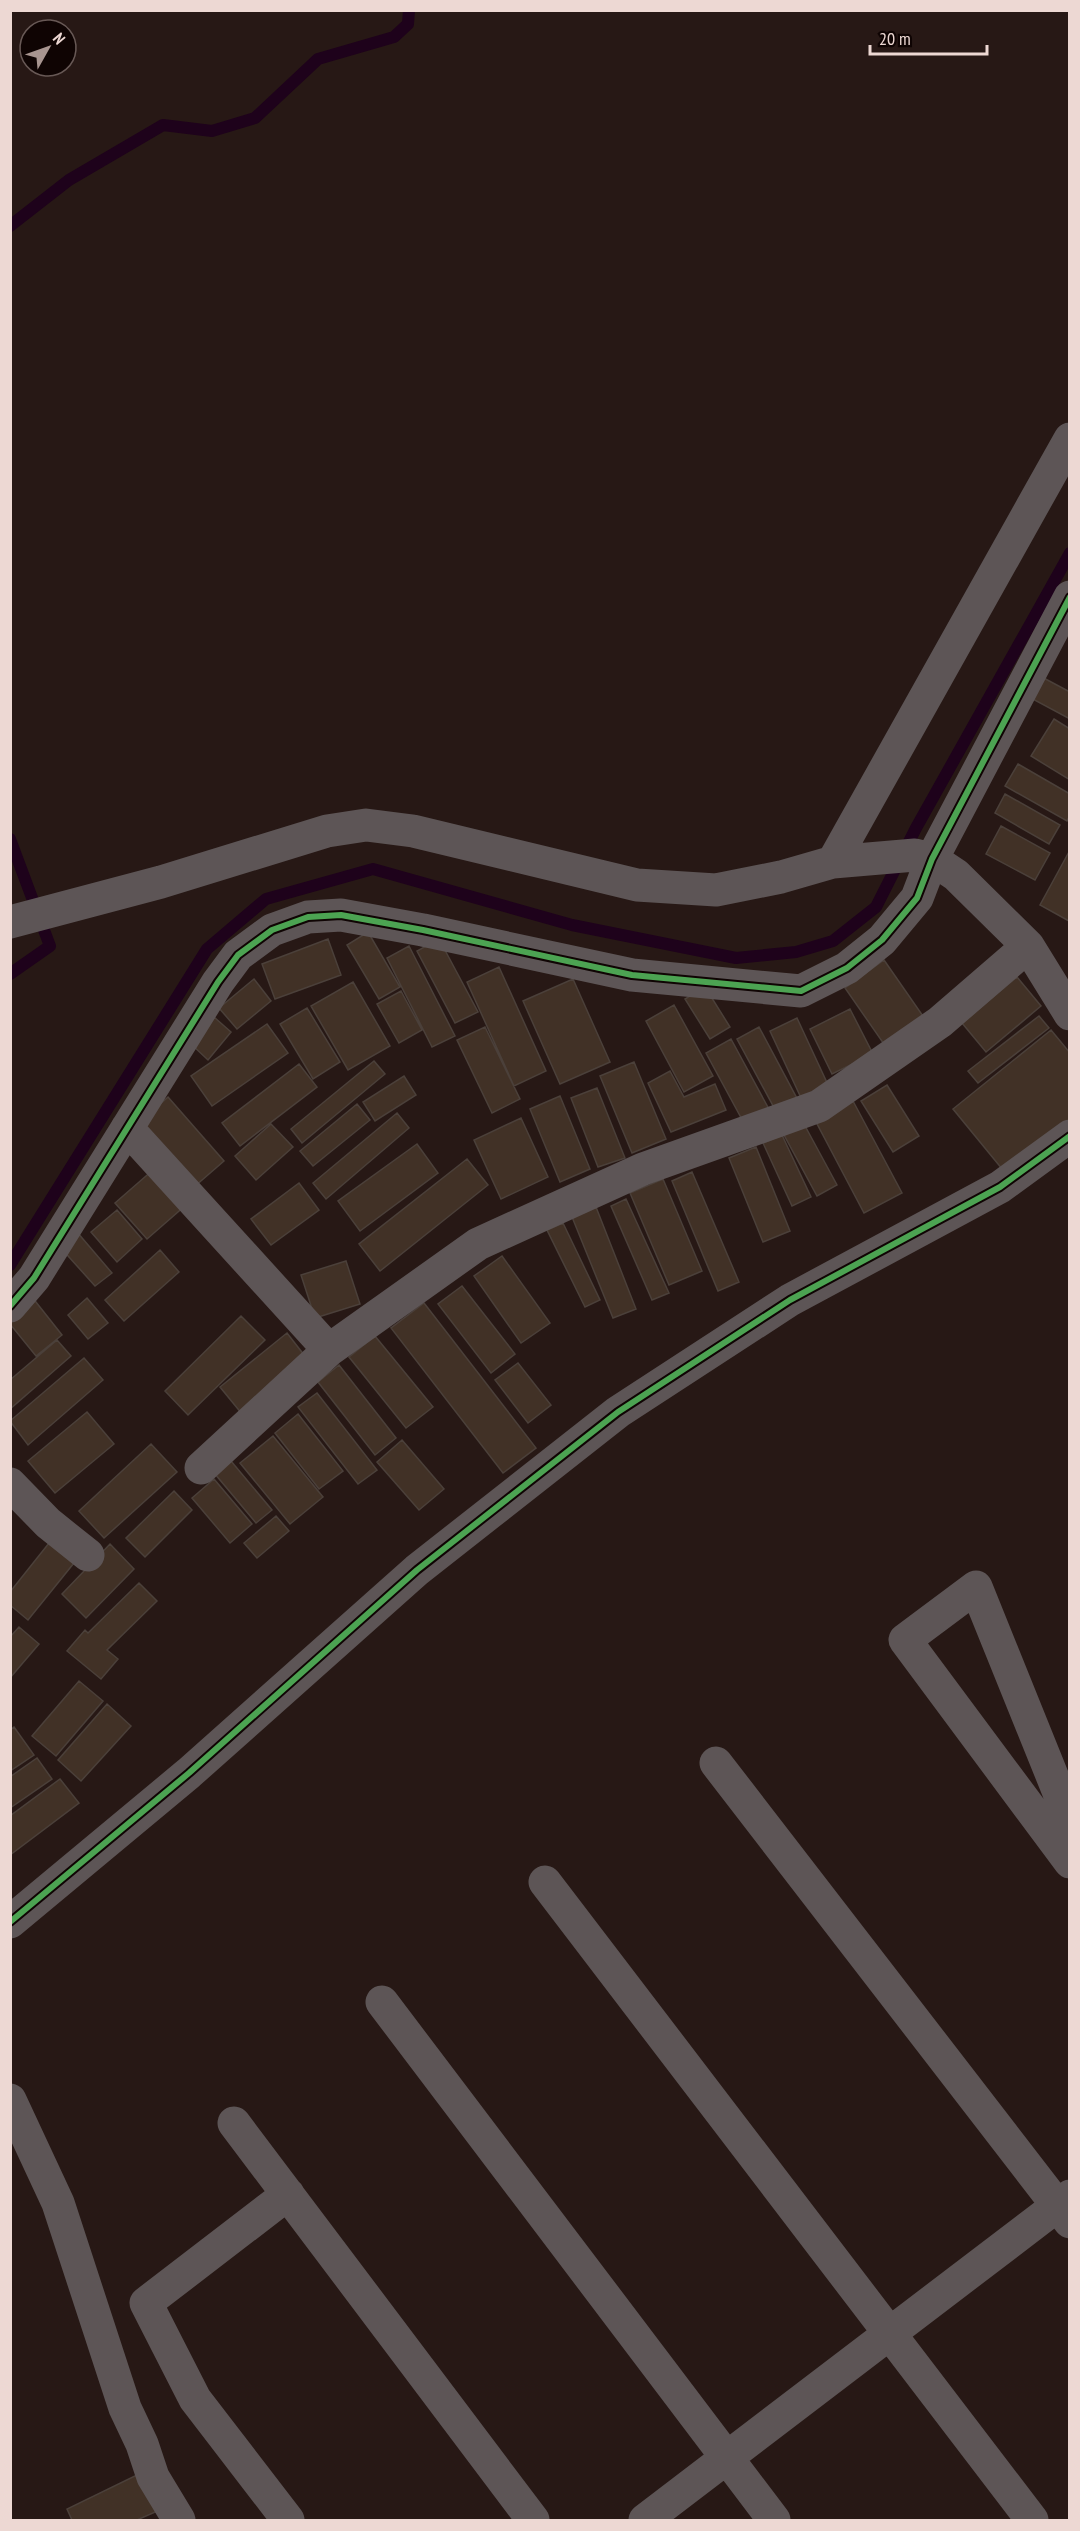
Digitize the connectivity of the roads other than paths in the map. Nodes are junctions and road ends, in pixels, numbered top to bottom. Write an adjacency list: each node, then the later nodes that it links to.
1 (1070, 439): 4 (street)
2 (1070, 597): 3 (street)
3 (923, 857): 4 (street); 6 (street); 8 (street)
4 (833, 862): 5 (street)
5 (16, 920)
6 (1028, 946): 7 (street); 11 (street)
7 (1070, 1014)
8 (127, 1128): 10 (street); 11 (street)
9 (1070, 1136): 19 (street)
10 (10, 1306)
11 (329, 1350): 12 (street)
12 (201, 1468)
13 (10, 1484): 14 (street)
14 (87, 1555)
15 (716, 1762): 24 (street)
16 (1070, 1820): 17 (street)
17 (1070, 1862)
18 (545, 1882): 25 (street)
19 (10, 1922)
20 (382, 2002): 26 (street)
21 (10, 2100): 27 (street)
22 (234, 2123): 23 (street)
23 (288, 2194): 28 (street); 29 (street)
24 (1065, 2208): 25 (street)
25 (889, 2334): 26 (street); 32 (street)
26 (727, 2458): 30 (street); 31 (street)
27 (179, 2520)
28 (288, 2520)
29 (533, 2520)
30 (645, 2520)
31 (774, 2520)
32 (1032, 2520)

